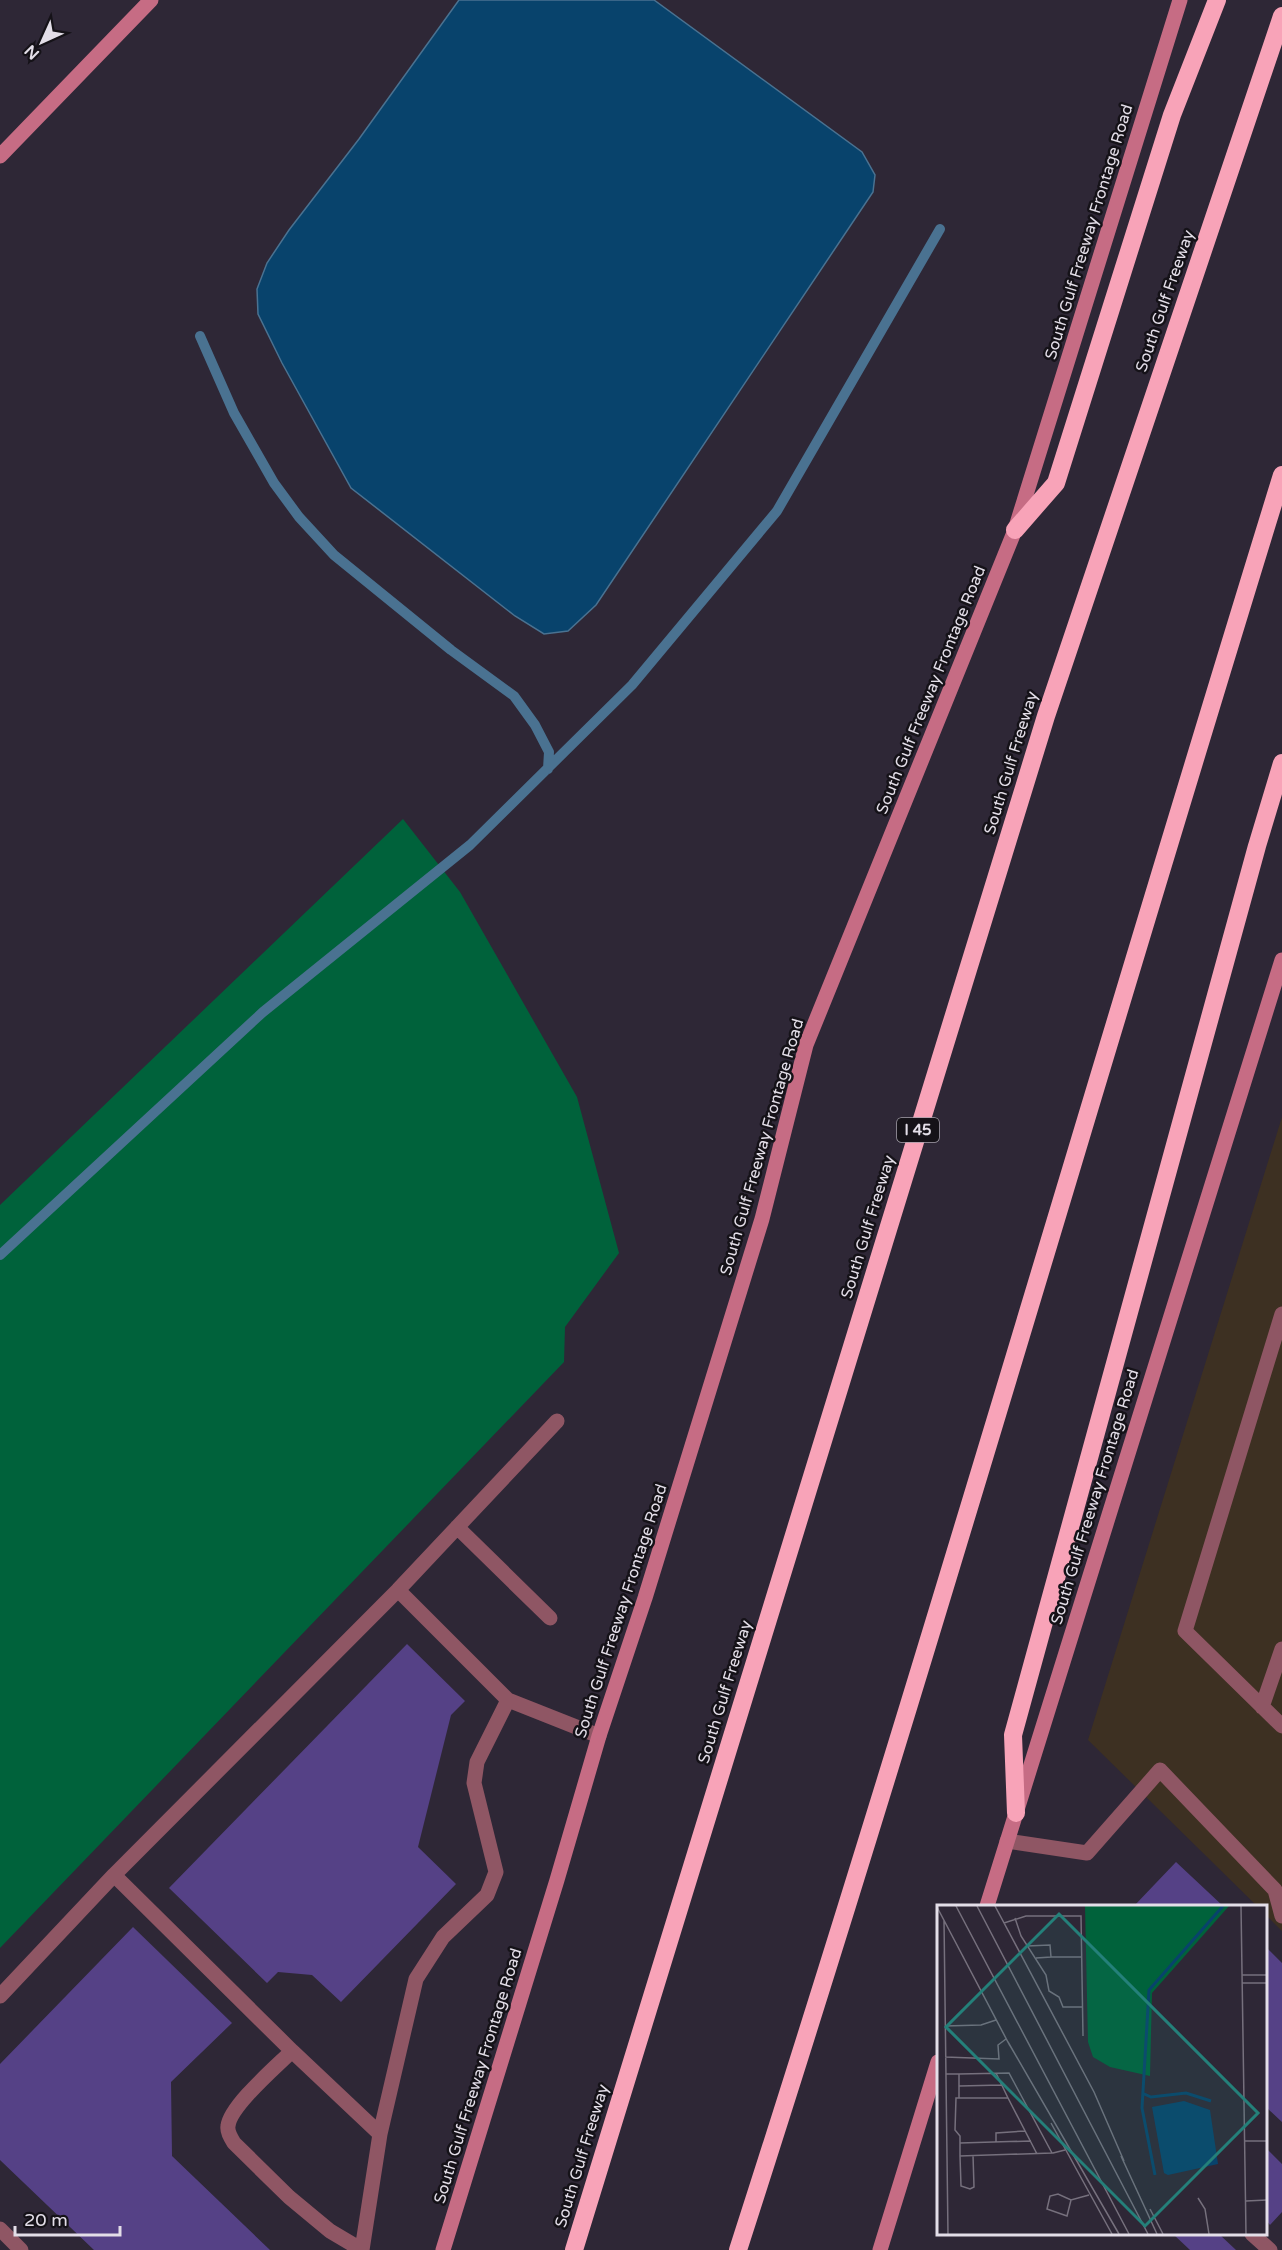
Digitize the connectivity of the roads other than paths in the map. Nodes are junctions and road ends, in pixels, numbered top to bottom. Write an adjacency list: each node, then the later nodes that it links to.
1 (151, 0): 5 (main road)
2 (1180, 0): 7 (main road, South Gulf Freeway Frontage Road)
3 (1217, 0): 7 (highway)
4 (1282, 16): 34 (highway, South Gulf Freeway / I 45)
5 (0, 156)
6 (1282, 475): 35 (highway)
7 (1015, 530): 19 (main road, South Gulf Freeway Frontage Road)
8 (1282, 762): 20 (highway)
9 (1282, 960): 20 (main road, South Gulf Freeway Frontage Road)
10 (1282, 1314): 17 (lane)
11 (557, 1421): 12 (lane)
12 (457, 1527): 13 (lane); 14 (lane)
13 (398, 1590): 16 (lane); 22 (lane)
14 (550, 1618)
15 (1282, 1649): 17 (lane)
16 (508, 1700): 19 (lane); 28 (lane)
17 (1262, 1707): 18 (lane)
18 (1282, 1726)
19 (599, 1736): 33 (main road, South Gulf Freeway Frontage Road)
20 (1016, 1813): 21 (main road, South Gulf Freeway Frontage Road)
21 (1007, 1841): 23 (main road, South Gulf Freeway Frontage Road); 24 (lane)
22 (114, 1875): 25 (lane); 26 (lane)
23 (987, 1905)
24 (1282, 1916)
25 (0, 1996)
26 (292, 2051): 28 (lane); 32 (lane)
27 (937, 2068): 36 (main road)
28 (380, 2134): 32 (lane)
29 (0, 2229): 31 (lane)
30 (1253, 2235): 37 (lane)
31 (21, 2250)
32 (362, 2250)
33 (443, 2250)
34 (574, 2250)
35 (738, 2250)
36 (880, 2250)
37 (1270, 2250)

